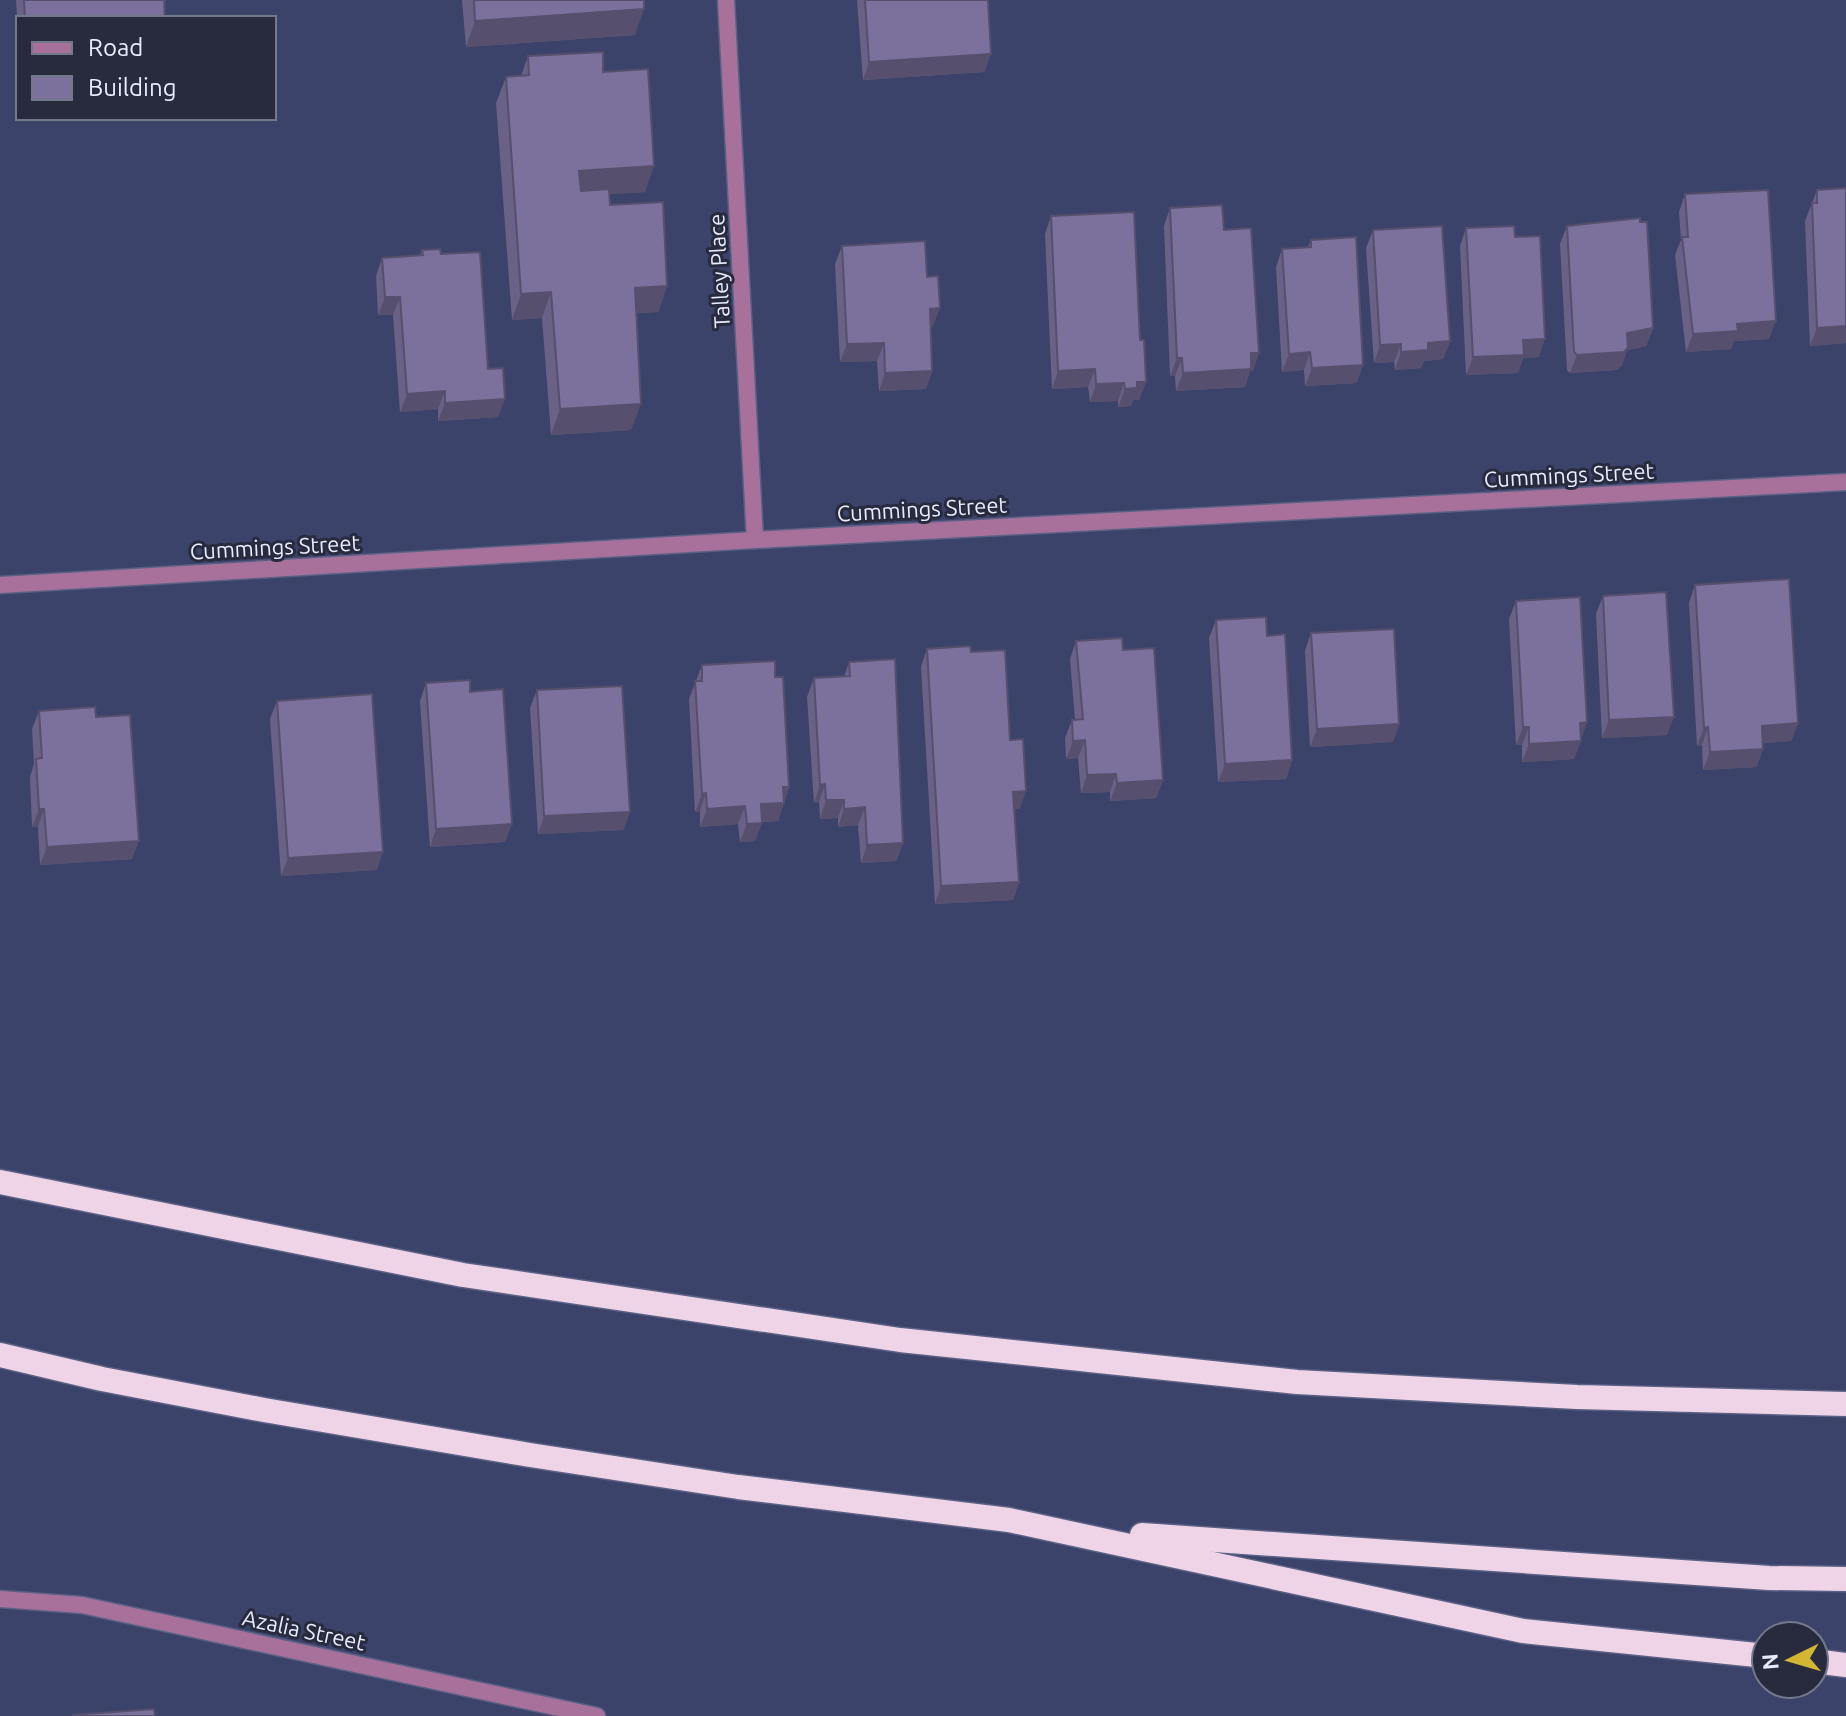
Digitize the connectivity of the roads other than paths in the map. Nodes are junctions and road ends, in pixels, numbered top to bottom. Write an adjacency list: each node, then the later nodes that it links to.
1 (726, 0): 3 (street, Talley Place)
2 (1846, 482): 3 (street, Cummings Street)
3 (755, 540): 4 (street, Cummings Street)
4 (0, 585)
5 (0, 1182): 7 (highway)
6 (0, 1355): 8 (highway)
7 (1846, 1404)
8 (1060, 1530): 9 (highway); 11 (highway)
9 (1846, 1579)
10 (0, 1599): 12 (street, Azalia Street)
11 (1750, 1654)
12 (597, 1716)

